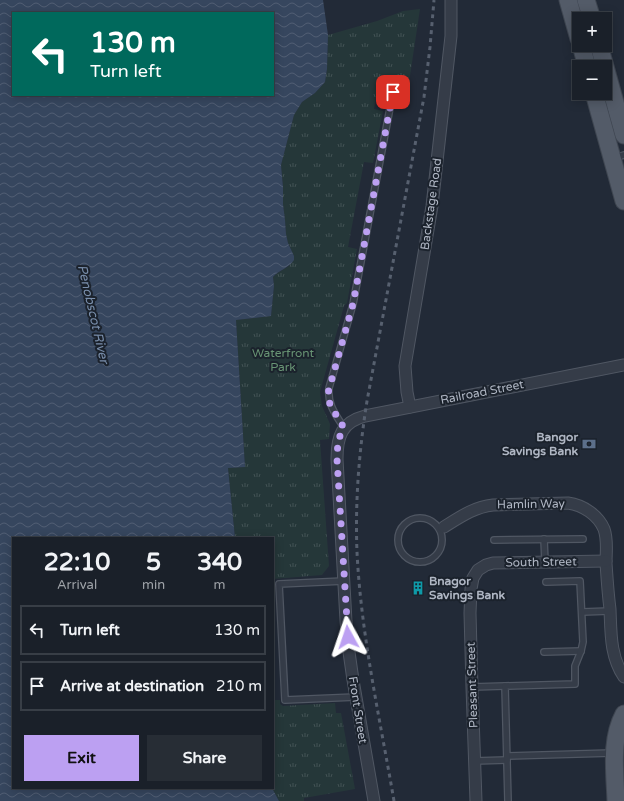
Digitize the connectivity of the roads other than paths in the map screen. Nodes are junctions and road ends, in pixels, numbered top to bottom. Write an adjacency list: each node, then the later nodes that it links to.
1 (451, 0): 13 (street, Backstage Road)
2 (568, 0): 5 (main road)
3 (586, 0): 4 (main road)
4 (590, 12)
5 (572, 14)
6 (601, 52): 9 (main road)
7 (393, 92): 14 (lane)
8 (597, 100): 10 (main road)
9 (624, 135)
10 (618, 157): 11 (main road)
11 (624, 199)
12 (624, 365): 13 (street, Railroad Street)
13 (410, 407): 14 (street, Railroad Street)
14 (344, 428): 22 (street, Front Street)
15 (442, 528): 15 (lane); 19 (street, Hamlin Way)
16 (544, 539): 17 (lane); 18 (lane); 20 (lane)
17 (582, 539)
18 (494, 540)
19 (606, 561): 20 (street, South Street); 24 (street, Hamlin Way)
20 (544, 562): 21 (street, South Street)
21 (478, 570): 30 (street, Pleasant Street)
22 (344, 581): 31 (street, Front Street); 31 (lane)
23 (546, 582): 25 (lane)
24 (610, 611): 25 (lane); 28 (street, Hamlin Way)
25 (582, 612): 26 (lane)
26 (581, 651): 27 (lane); 29 (lane)
27 (544, 652)
28 (624, 677)
29 (505, 686): 30 (lane); 34 (lane)
30 (472, 687): 35 (street, Pleasant Street)
31 (356, 697): 37 (street, Front Street)
32 (624, 714): 33 (main road)
33 (614, 753): 34 (lane); 36 (main road)
34 (507, 758): 35 (lane); 39 (lane)
35 (474, 761): 38 (street, Pleasant Street)
36 (619, 799)
37 (374, 801)
38 (476, 801)
39 (508, 801)

